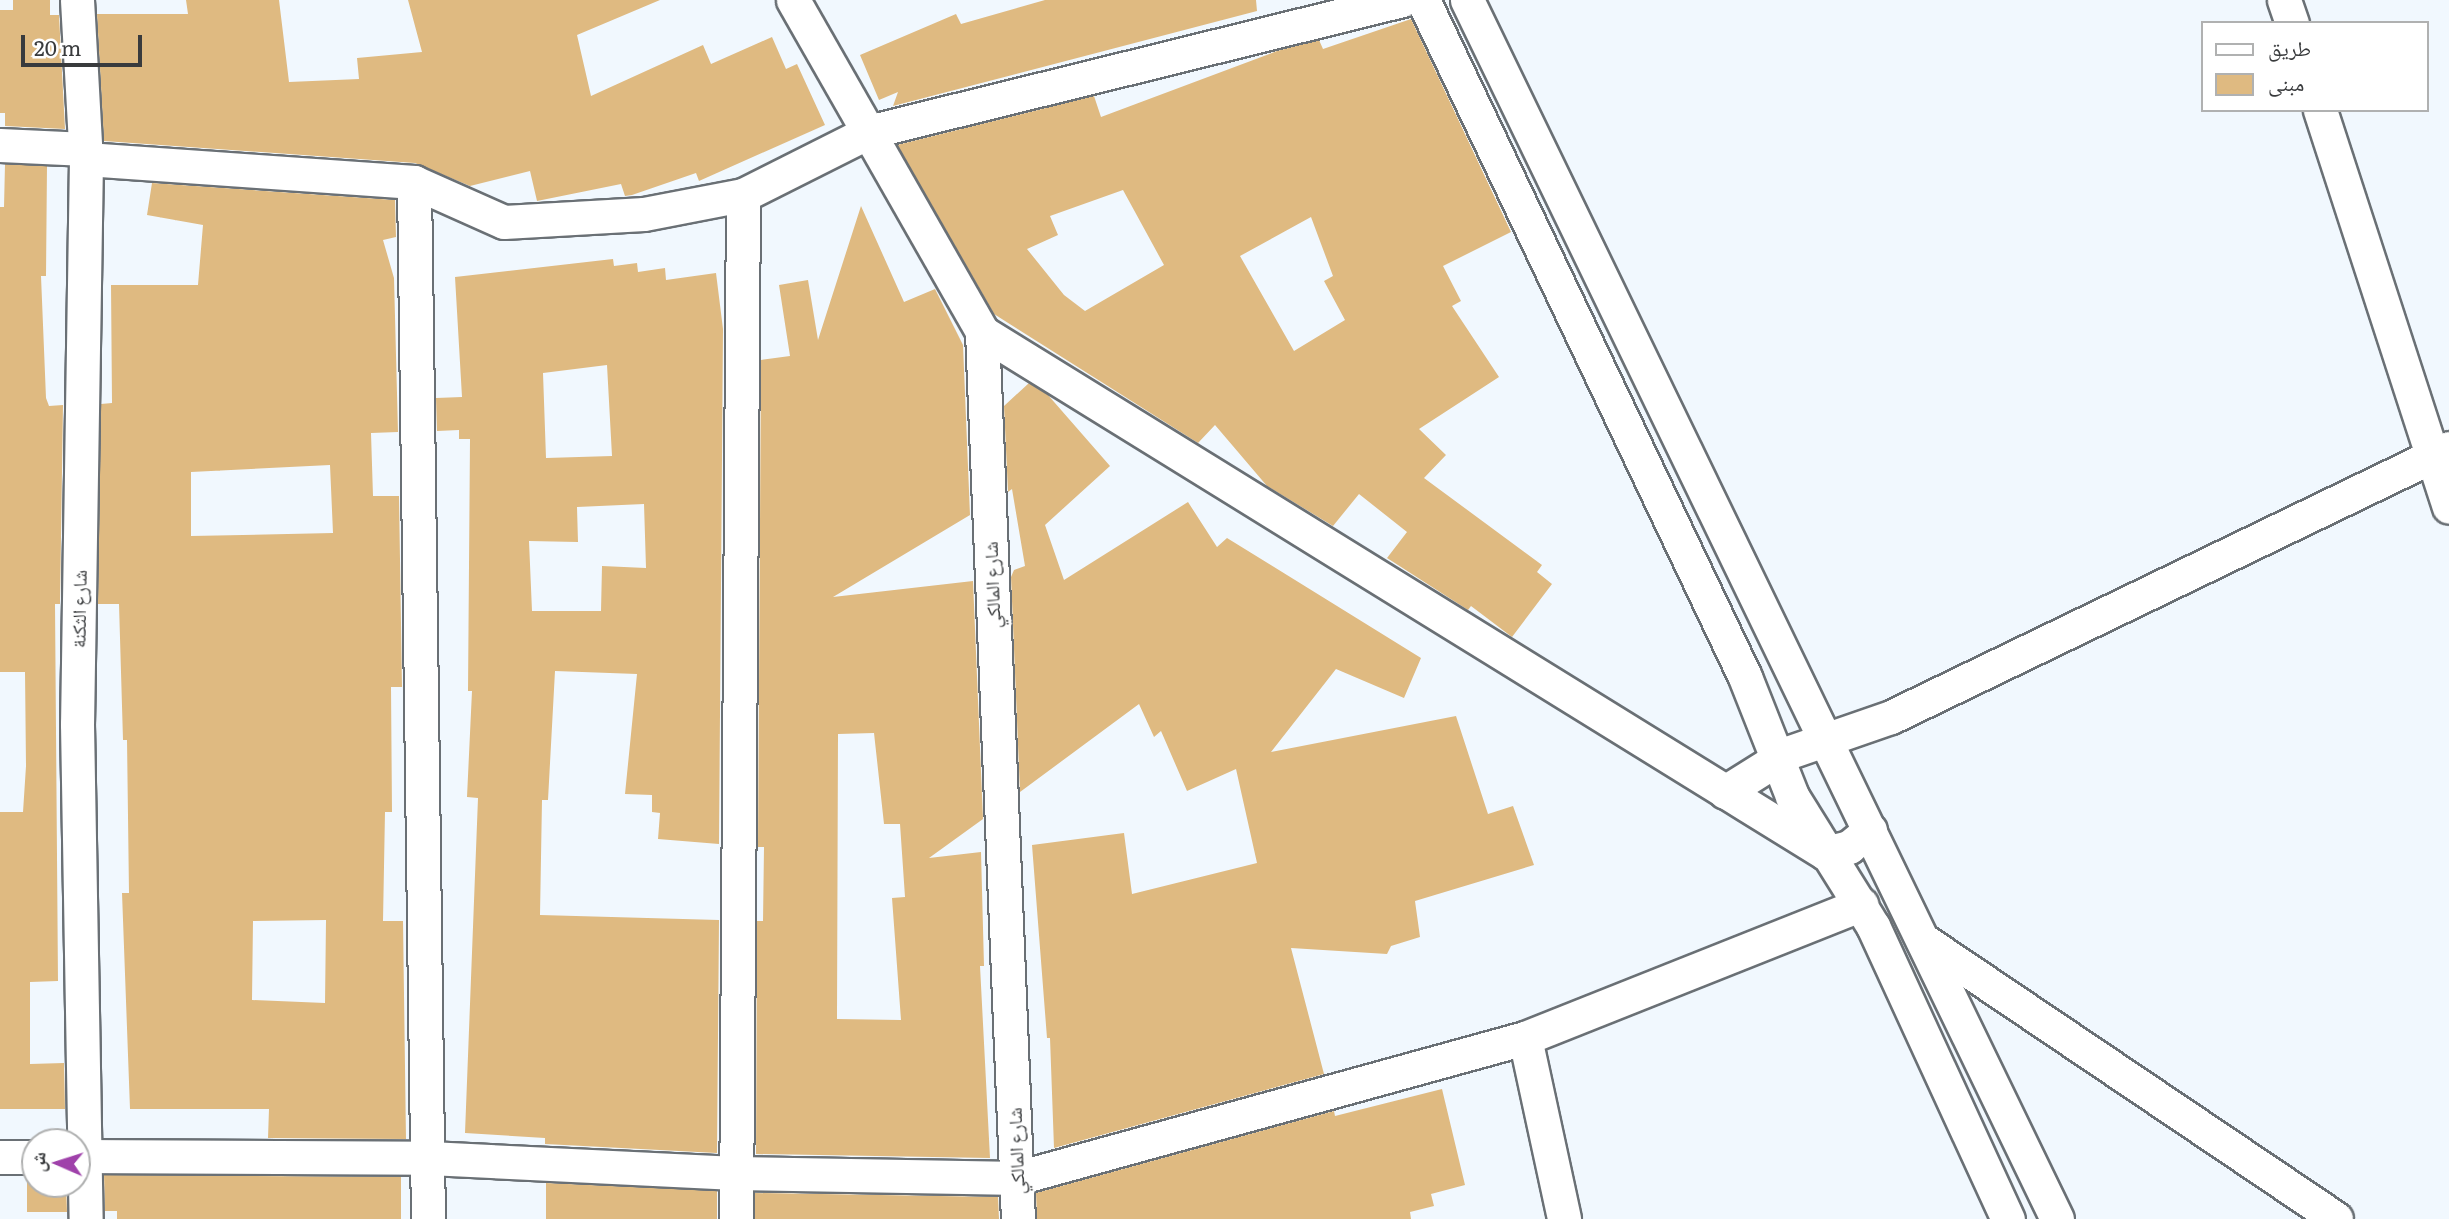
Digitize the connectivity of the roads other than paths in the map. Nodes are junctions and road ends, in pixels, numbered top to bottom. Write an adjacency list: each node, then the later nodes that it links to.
1 (77, 0): 11 (street, شارع الثكنة)
2 (793, 0): 9 (street, شارع المالكي)
3 (1402, 0): 9 (street)
4 (1423, 0): 18 (street)
5 (1467, 0): 17 (street)
6 (2284, 0): 7 (street)
7 (2291, 21)
8 (2321, 112): 15 (street)
9 (868, 132): 13 (street); 14 (street, شارع المالكي)
10 (0, 145): 11 (street)
11 (86, 154): 12 (street); 25 (street, شارع الثكنة)
12 (414, 182): 13 (street); 29 (street)
13 (743, 195): 30 (street)
14 (982, 332): 19 (street); 31 (street, شارع المالكي)
15 (2441, 452): 16 (street); 17 (street)
16 (2449, 507)
17 (1824, 742): 18 (street); 20 (street)
18 (1777, 760): 19 (street); 21 (street)
19 (1725, 792): 21 (street)
20 (1870, 830): 21 (street); 23 (street)
21 (1825, 853): 22 (street)
22 (1861, 904): 24 (street); 38 (street)
23 (1921, 938): 39 (street); 40 (street)
24 (1525, 1038): 31 (street); 37 (street)
25 (81, 1128)
26 (91, 1156): 29 (street)
27 (0, 1157): 28 (street)
28 (21, 1157)
29 (429, 1158): 30 (street); 34 (street)
30 (736, 1173): 31 (street); 35 (street)
31 (1017, 1178): 36 (street, شارع المالكي)
32 (84, 1198): 33 (street, شارع الثكنة)
33 (86, 1219)
34 (428, 1219)
35 (736, 1219)
36 (1018, 1219)
37 (1564, 1219)
38 (2008, 1219)
39 (2057, 1219)
40 (2336, 1219)

